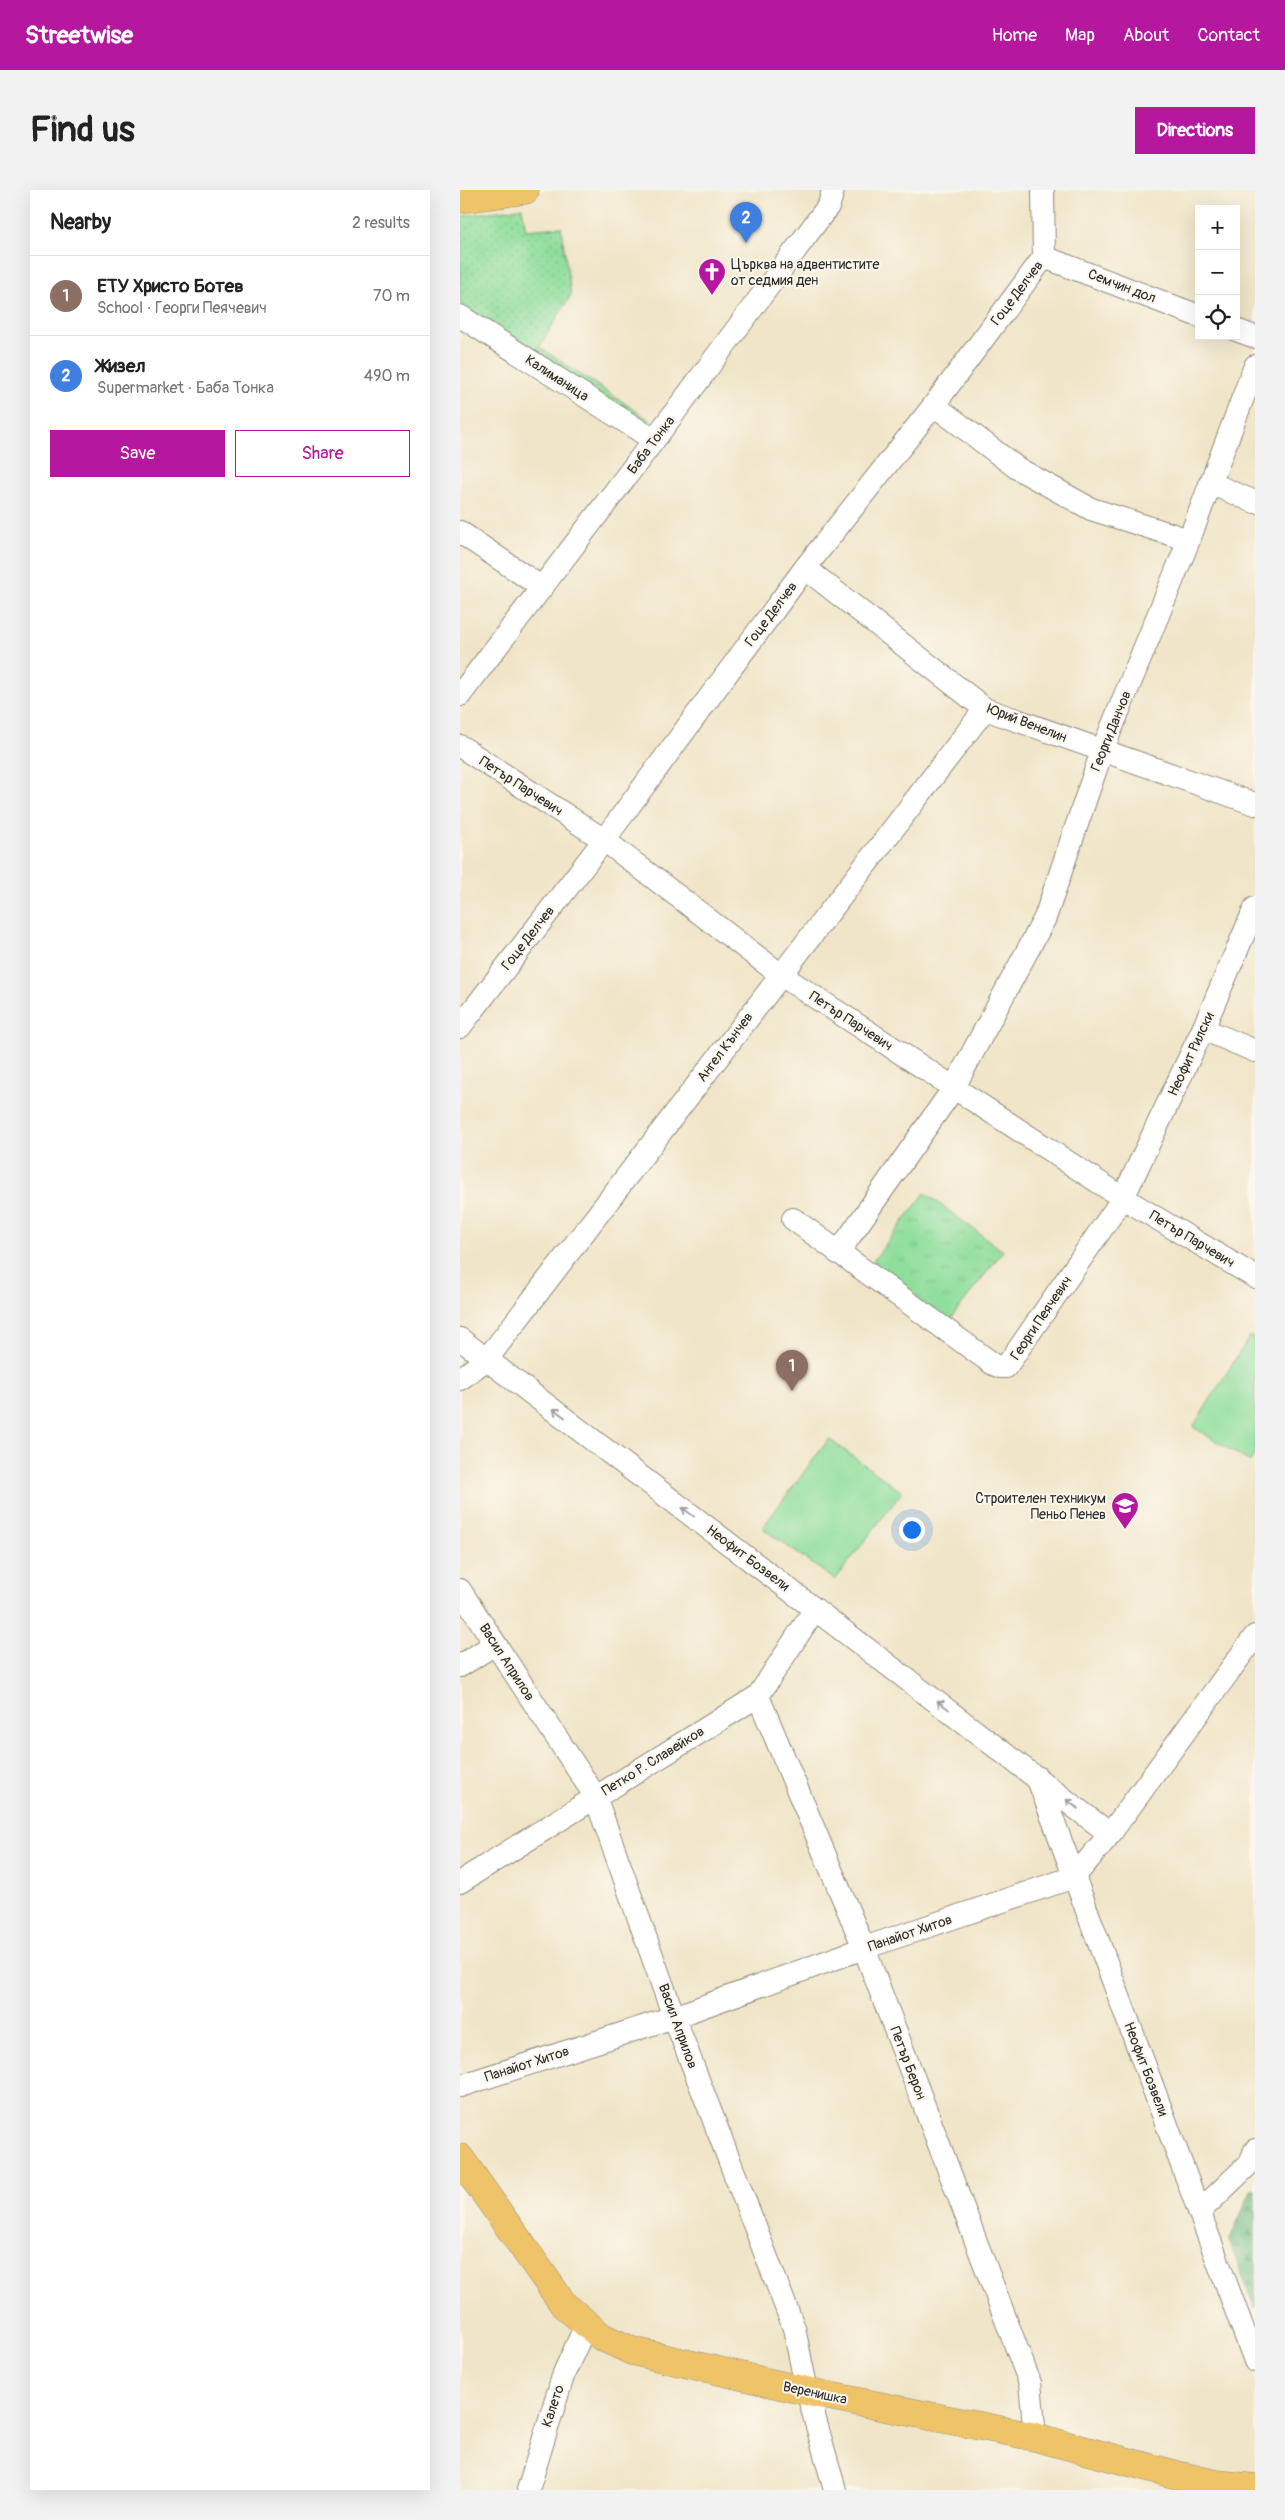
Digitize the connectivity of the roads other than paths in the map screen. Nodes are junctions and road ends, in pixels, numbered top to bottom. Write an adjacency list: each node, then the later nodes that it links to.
1 (525, 190): 4 (main road)
2 (833, 190): 12 (street, Баба Тонка)
3 (1043, 190): 5 (street, Гоце Делчев)
4 (460, 199)
5 (1044, 257): 6 (street, Семчин дол); 11 (street, Гоце Делчев)
6 (1195, 314)
7 (460, 316): 12 (street, Калиманица)
8 (1240, 332): 9 (street)
9 (1255, 338)
10 (1255, 366): 13 (street, Георги Данчов)
11 (934, 405): 16 (street); 17 (street, Гоце Делчев)
12 (654, 440): 18 (street, Баба Тонка)
13 (1210, 483): 14 (street); 16 (street, Георги Данчов)
14 (1255, 502)
15 (460, 532): 18 (street)
16 (1189, 540): 22 (street, Георги Данчов)
17 (806, 568): 20 (street, Юрий Венелин); 24 (street, Гоце Делчев)
18 (542, 587): 19 (street, Баба Тонка)
19 (460, 695)
20 (985, 709): 22 (street, Юрий Венелин); 26 (street, Ангел Кънчев)
21 (460, 746): 24 (street, Петър Парчевич)
22 (1102, 751): 23 (street, Юрий Венелин); 30 (street, Георги Данчов)
23 (1255, 804)
24 (604, 840): 26 (street, Петър Парчевич); 27 (street, Гоце Делчев)
25 (1255, 908): 28 (street, Неофит Рилски)
26 (781, 975): 30 (street, Петър Парчевич); 36 (street, Ангел Кънчев)
27 (460, 1027)
28 (1203, 1030): 29 (street); 31 (street, Неофит Рилски)
29 (1255, 1051)
30 (953, 1089): 31 (street, Петър Парчевич); 33 (street)
31 (1122, 1198): 33 (street, Георги Пеячевич); 34 (street, Петър Парчевич)
32 (793, 1219): 33 (street, Георги Пеячевич)
33 (838, 1253)
34 (1255, 1277)
35 (460, 1339): 36 (street, Неофит Бозвели)
36 (487, 1359): 37 (street, Ангел Кънчев); 39 (street, Неофит Бозвели, one-way to 36)
37 (460, 1380)
38 (460, 1590): 41 (street, Васил Априлов)
39 (815, 1609): 43 (street, Петко Р. Славейков); 44 (street, Неофит Бозвели, one-way to 39)
40 (1255, 1636): 46 (street)
41 (495, 1644): 42 (street); 45 (street, Васил Априлов)
42 (460, 1666)
43 (758, 1696): 45 (street, Петко Р. Славейков); 49 (street, Петър Берон)
44 (1036, 1776): 46 (street, Неофит Бозвели, one-way to 44); 47 (street, Неофит Бозвели)
45 (595, 1796): 48 (street, Петко Р. Славейков); 50 (street, Васил Априлов)
46 (1110, 1834): 47 (street)
47 (1074, 1878): 49 (street, Панайот Хитов); 54 (street, Неофит Бозвели)
48 (460, 1882)
49 (864, 1948): 50 (street, Панайот Хитов); 58 (street, Петър Берон)
50 (674, 2017): 51 (street, Панайот Хитов); 57 (street, Васил Априлов)
51 (460, 2086)
52 (1255, 2150): 54 (street)
53 (460, 2158): 55 (main road, Веренишка)
54 (1199, 2212): 56 (street, Неофит Бозвели)
55 (586, 2326): 57 (main road, Веренишка); 60 (street, Калето)
56 (1255, 2361)
57 (807, 2391): 58 (main road, Веренишка); 61 (street, Васил Априлов)
58 (1035, 2437): 59 (main road, Веренишка)
59 (1255, 2488)
60 (528, 2490)
61 (836, 2490)

